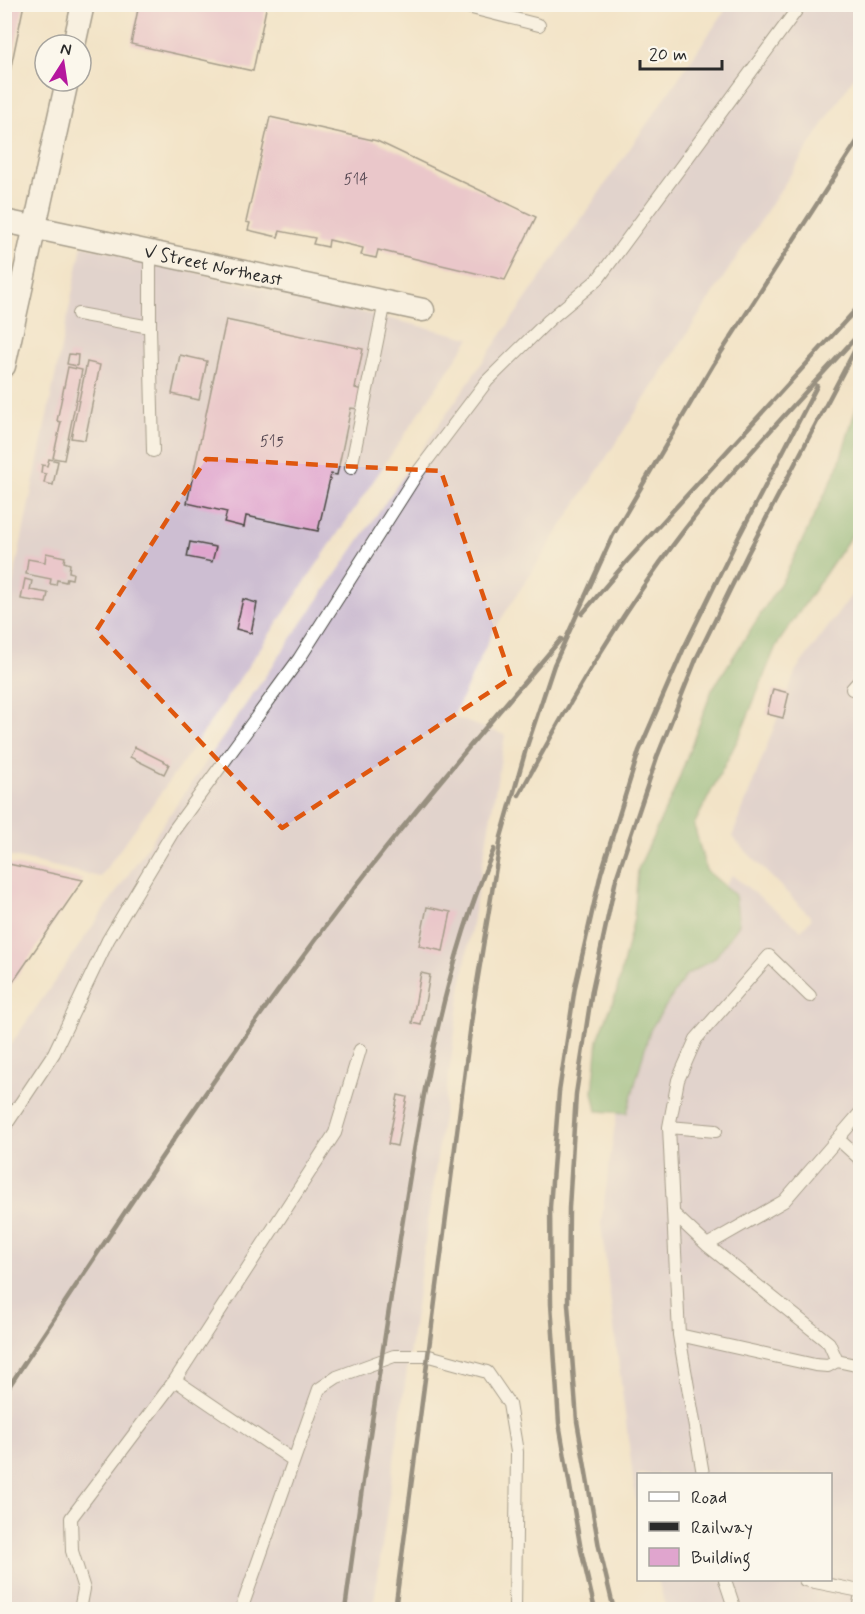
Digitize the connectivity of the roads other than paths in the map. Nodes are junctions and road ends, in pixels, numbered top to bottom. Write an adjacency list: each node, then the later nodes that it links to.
1 (83, 4): 5 (street)
2 (456, 4): 4 (lane)
3 (801, 4): 21 (lane)
4 (539, 25)
5 (77, 33)
6 (64, 93): 8 (street)
7 (4, 221): 8 (street, V Street Northeast)
8 (34, 227): 9 (street, V Street Northeast); 14 (street)
9 (150, 252): 10 (street, V Street Northeast); 13 (lane)
10 (385, 302): 11 (street, V Street Northeast); 16 (lane)
11 (423, 310)
12 (78, 314): 13 (lane)
13 (150, 327): 15 (lane)
14 (4, 366)
15 (153, 451)
16 (351, 468)
17 (810, 996): 20 (lane)
18 (360, 1050): 30 (lane)
19 (861, 1113): 23 (lane)
20 (669, 1127): 22 (lane); 25 (lane)
21 (4, 1128)
22 (716, 1131)
23 (838, 1138): 24 (lane); 26 (lane)
24 (861, 1160)
25 (673, 1213): 26 (lane); 27 (lane)
26 (707, 1245): 28 (lane)
27 (679, 1335): 28 (lane); 32 (lane)
28 (837, 1361): 29 (lane)
29 (861, 1366)
30 (175, 1380): 31 (lane); 37 (lane)
31 (293, 1460): 38 (lane); 39 (lane)
32 (703, 1473)
33 (725, 1581): 40 (lane)
34 (810, 1581): 35 (lane)
35 (861, 1591)
36 (861, 1599): 41 (lane)
37 (80, 1610)
38 (241, 1610)
39 (515, 1610)
40 (735, 1610)
41 (858, 1610)

